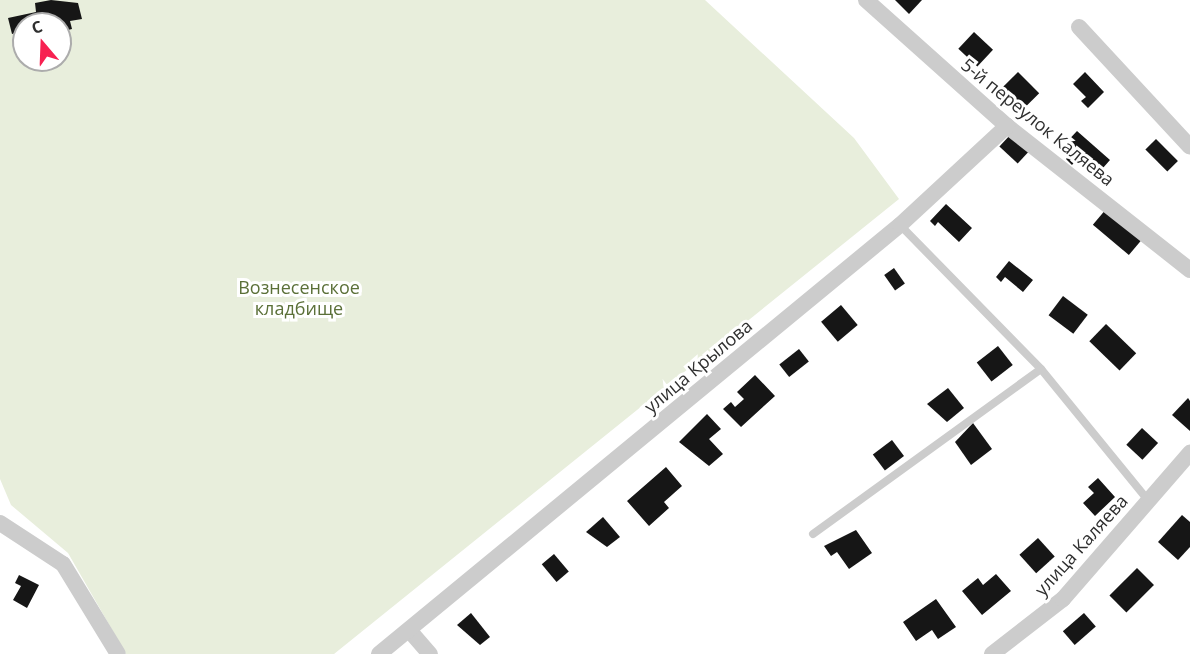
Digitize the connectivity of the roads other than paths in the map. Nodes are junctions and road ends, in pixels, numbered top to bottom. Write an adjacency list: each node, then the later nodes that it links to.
1 (866, 0): 3 (street, 5-й переулок Каляева)
2 (1079, 27): 4 (street)
3 (1007, 126): 5 (street, улица Крылова); 6 (street, 5-й переулок Каляева)
4 (1190, 147)
5 (900, 225): 7 (lane); 12 (street, улица Крылова)
6 (1190, 270)
7 (1041, 369): 9 (lane); 11 (lane)
8 (1190, 453): 9 (street, улица Каляева)
9 (1148, 500): 16 (street, улица Каляева)
10 (0, 523): 13 (street)
11 (813, 534)
12 (409, 630): 14 (street, улица Крылова); 15 (street)
13 (118, 654)
14 (379, 654)
15 (430, 654)
16 (992, 654)

